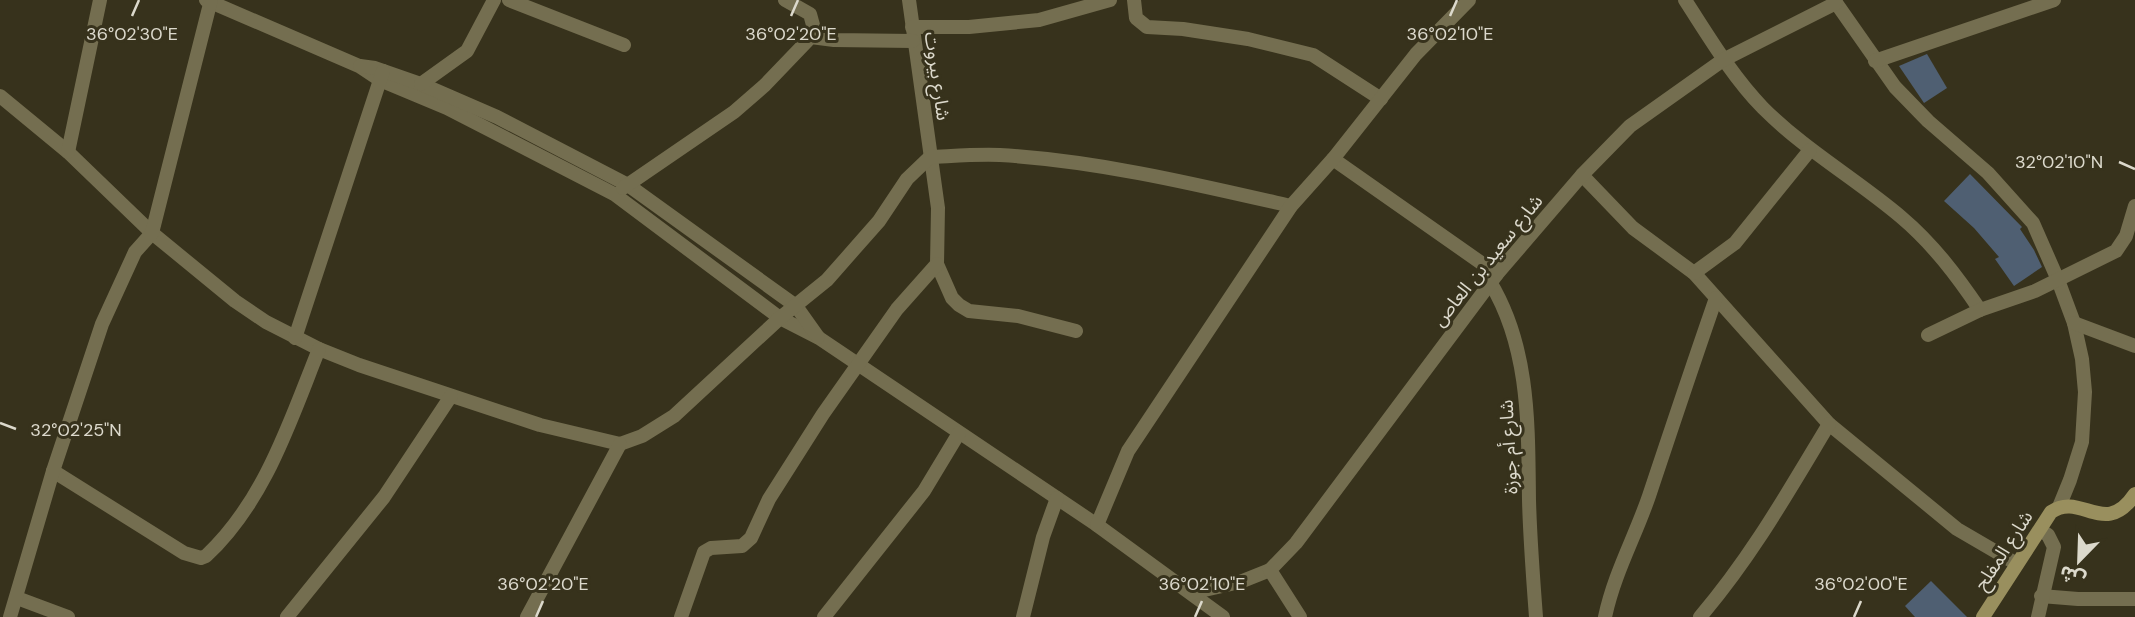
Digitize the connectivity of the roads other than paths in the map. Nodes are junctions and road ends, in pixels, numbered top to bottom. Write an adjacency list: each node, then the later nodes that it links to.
1 (100, 0): 23 (street)
2 (494, 0): 19 (street)
3 (509, 0): 15 (street)
4 (785, 0): 14 (street)
5 (909, 0): 13 (street, شارع بيروت)
6 (1110, 0): 13 (street)
7 (1134, 0): 21 (street)
8 (1469, 0): 21 (street)
9 (1685, 0): 16 (street)
10 (2054, 0): 17 (street)
11 (209, 1): 18 (street); 31 (street)
12 (1835, 2): 16 (street, شارع سعيد بن العاص); 17 (street)
13 (913, 34): 14 (street); 24 (street, شارع بيروت)
14 (811, 37): 27 (street)
15 (624, 45)
16 (1723, 60): 22 (street); 26 (street, شارع سعيد بن العاص)
17 (1875, 61): 35 (street)
18 (382, 75): 19 (street); 28 (street); 43 (street)
19 (421, 83): 27 (street)
20 (1, 99): 23 (street)
21 (1381, 99): 25 (street)
22 (1810, 150): 33 (street); 38 (street)
23 (68, 152): 31 (street)
24 (930, 157): 29 (street); 32 (street, شارع بيروت); 37 (street)
25 (1333, 159): 29 (street); 34 (street)
26 (1582, 175): 33 (street); 34 (street, شارع سعيد بن العاص)
27 (628, 185): 28 (street); 37 (street)
28 (614, 194): 39 (street)
29 (1291, 206): 56 (street)
30 (2135, 206): 35 (street)
31 (152, 233): 43 (street); 52 (street)
32 (937, 264): 41 (street); 47 (street)
33 (1694, 273): 36 (street)
34 (1493, 278): 59 (street, شارع سعيد بن العاص); 73 (street, شارع أم جوزة)
35 (2058, 280): 38 (street); 40 (street)
36 (1716, 298): 49 (street); 74 (street)
37 (796, 306): 39 (street); 44 (street)
38 (1980, 310): 42 (street)
39 (780, 318): 44 (street); 51 (street)
40 (2074, 323): 45 (street); 55 (street)
41 (1076, 331)
42 (1928, 335)
43 (295, 338): 46 (street)
44 (818, 338): 47 (street)
45 (2135, 346)
46 (319, 349): 48 (street); 52 (street)
47 (857, 365): 50 (street); 68 (street)
48 (451, 396): 51 (street); 67 (street)
49 (1829, 424): 58 (street); 75 (street)
50 (959, 433): 54 (street); 69 (street)
51 (620, 444): 65 (street)
52 (53, 471): 62 (street)
53 (2135, 494): 55 (street)
54 (1057, 498): 56 (street); 70 (street)
55 (2059, 507): 57 (street, شارع المفلح)
56 (1097, 525): 60 (street)
57 (2039, 530): 58 (street, شارع المفلح); 61 (street)
58 (2017, 564): 76 (street, شارع المفلح)
59 (1270, 570): 60 (street); 72 (street)
60 (1191, 593): 71 (street)
61 (2041, 596): 63 (street); 77 (street)
62 (17, 598): 64 (street); 66 (street)
63 (2135, 599)
64 (7, 614)
65 (531, 616)
66 (68, 617)
67 (286, 617)
68 (681, 617)
69 (824, 617)
70 (1023, 617)
71 (1223, 617)
72 (1300, 617)
73 (1536, 617)
74 (1605, 617)
75 (1700, 617)
76 (1983, 617)
77 (2038, 617)

